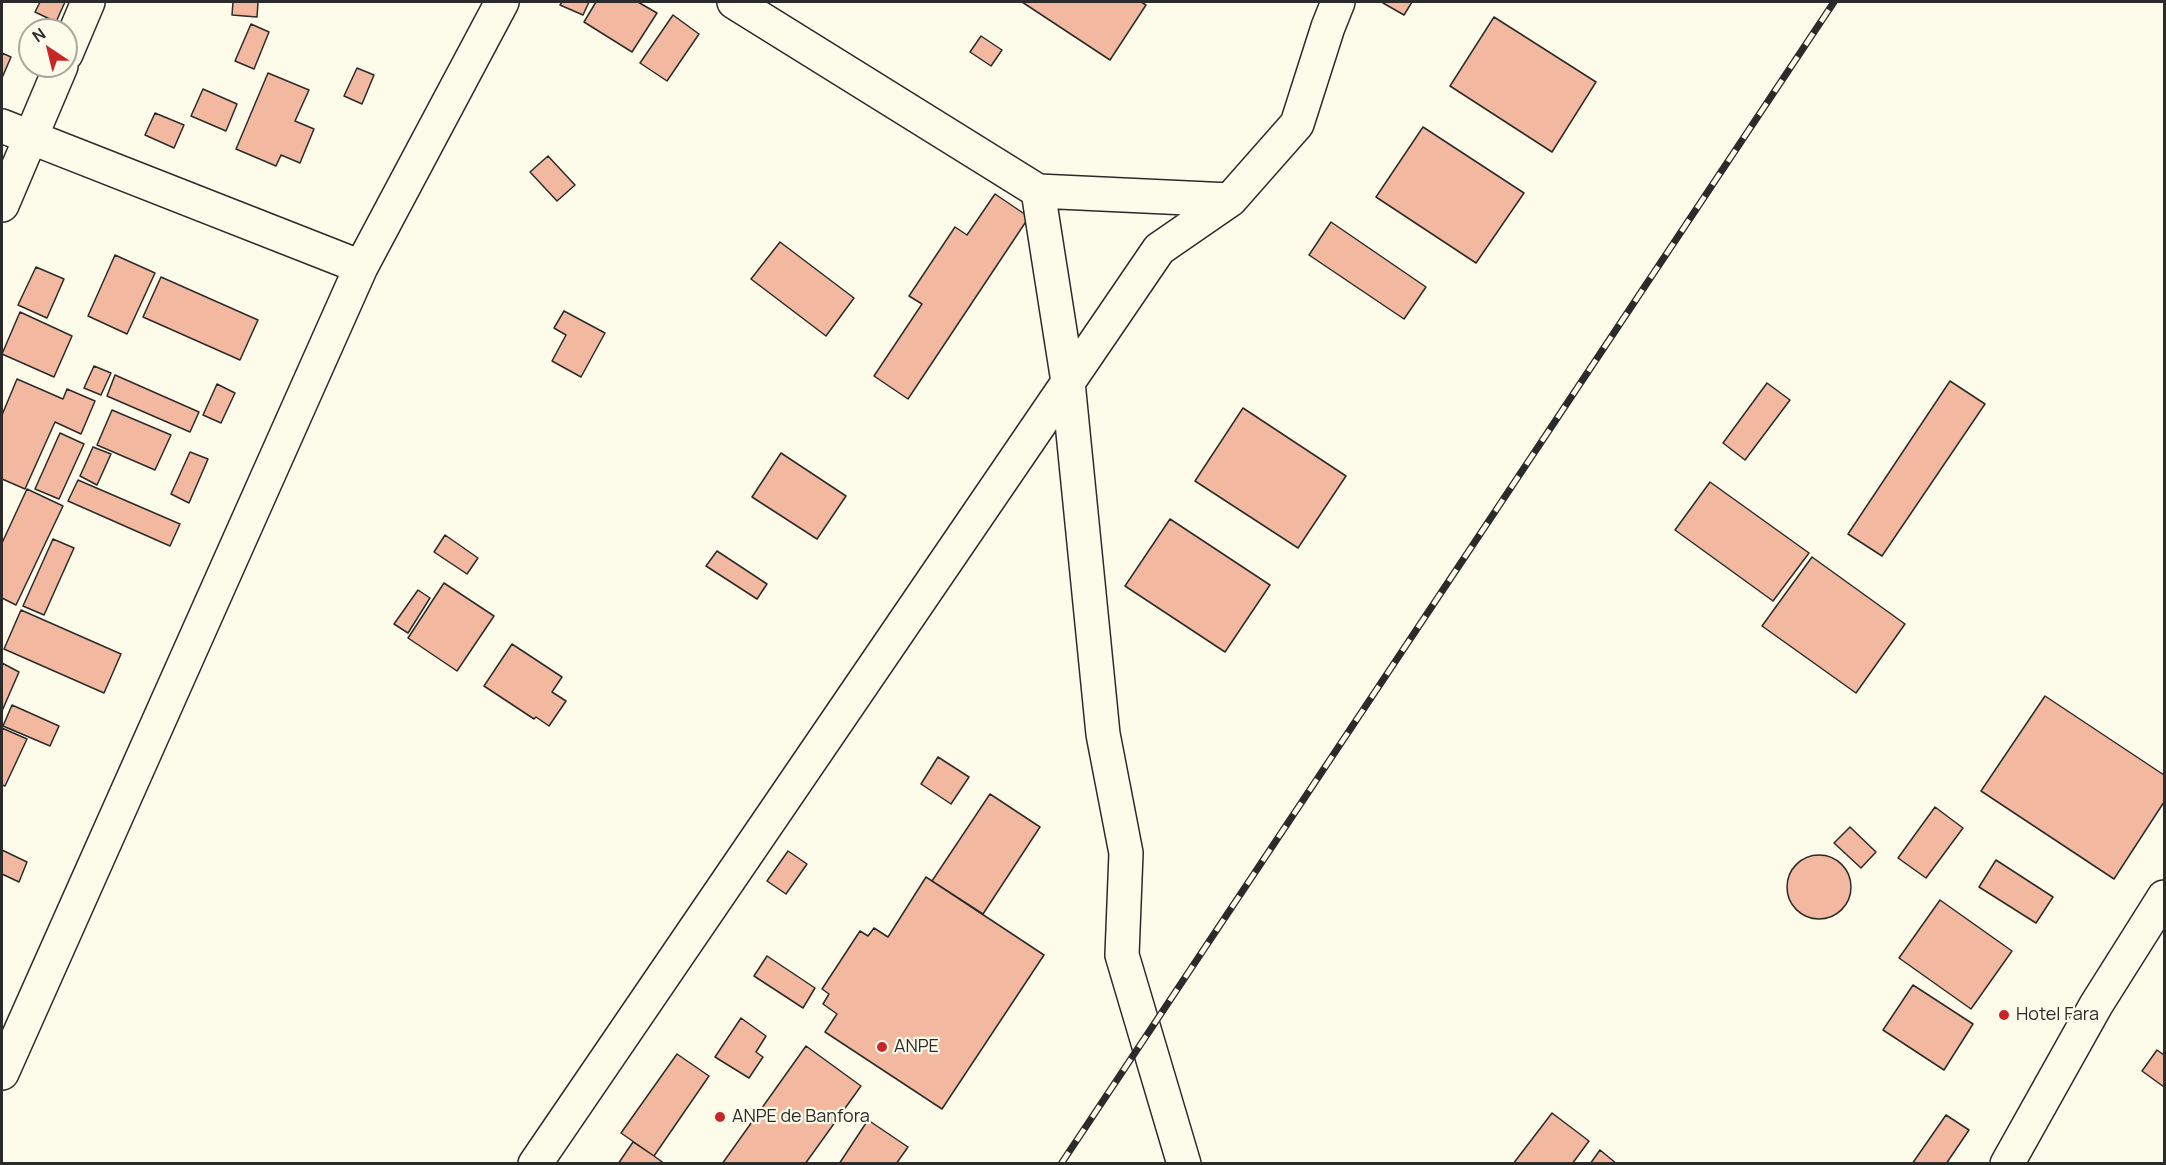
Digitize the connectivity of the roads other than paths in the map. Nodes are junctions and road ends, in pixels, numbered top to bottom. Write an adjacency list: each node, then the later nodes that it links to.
1 (88, 2): 5 (street)
2 (502, 2): 11 (street)
3 (734, 2): 8 (street)
4 (1338, 2): 9 (street)
5 (78, 26)
6 (53, 78): 7 (street)
7 (16, 132): 10 (street); 11 (street)
8 (1038, 191): 9 (street); 12 (street)
9 (1230, 200): 12 (street)
10 (2, 205)
11 (361, 267): 14 (street)
12 (1068, 382): 15 (street); 16 (street)
13 (2164, 897): 17 (street)
14 (2, 1073)
15 (535, 1164)
16 (1184, 1164)
17 (2007, 1164)

